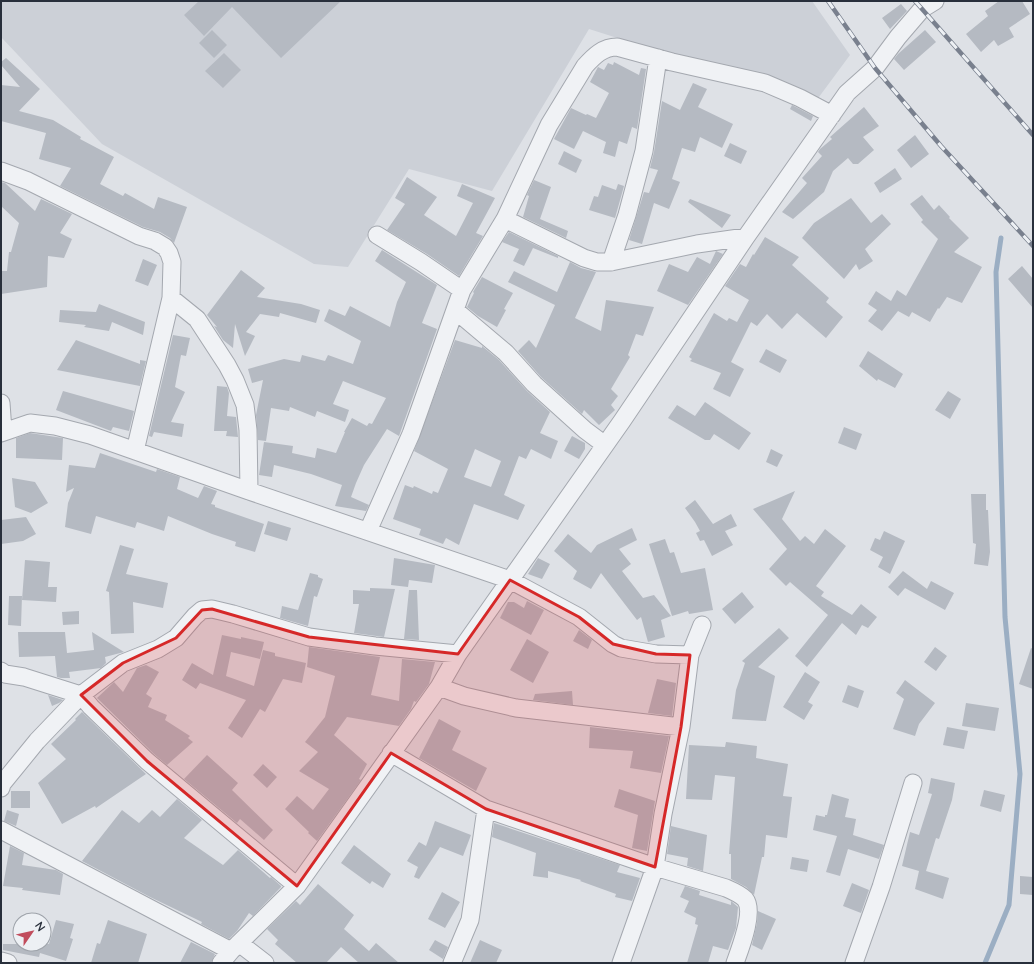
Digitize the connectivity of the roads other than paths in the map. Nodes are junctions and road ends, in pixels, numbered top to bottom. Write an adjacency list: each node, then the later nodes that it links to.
1 (935, 1): 3 (street)
2 (658, 58): 3 (street); 5 (street); 8 (street)
3 (832, 115): 7 (street)
4 (1, 171): 10 (street)
5 (505, 219): 8 (street); 9 (street)
6 (377, 235): 9 (street)
7 (746, 238): 8 (street); 14 (street)
8 (611, 262)
9 (462, 290): 11 (street)
10 (171, 298): 15 (street); 16 (street)
11 (455, 310): 14 (street); 17 (street)
12 (1, 403): 13 (street)
13 (2, 432): 15 (street)
14 (605, 445): 18 (street)
15 (135, 451): 16 (street)
16 (249, 491): 17 (street)
17 (368, 531): 18 (street)
18 (510, 580): 20 (street); 21 (street)
19 (702, 625): 21 (street)
20 (458, 654): 23 (street); 24 (street)
21 (690, 655): 25 (street)
22 (1, 671): 24 (street)
23 (439, 686): 25 (street); 26 (street)
24 (81, 695): 28 (street); 32 (street)
25 (681, 727): 31 (street)
26 (391, 753): 29 (street); 32 (street)
27 (913, 783): 40 (street)
28 (1, 788)
29 (486, 809): 31 (street); 37 (street)
30 (2, 836): 33 (street)
31 (655, 867): 38 (street); 39 (street)
32 (298, 886): 33 (street)
33 (230, 952): 36 (street)
34 (1, 961): 35 (street)
35 (8, 963)
36 (265, 963)
37 (452, 963)
38 (621, 963)
39 (735, 963)
40 (854, 963)

